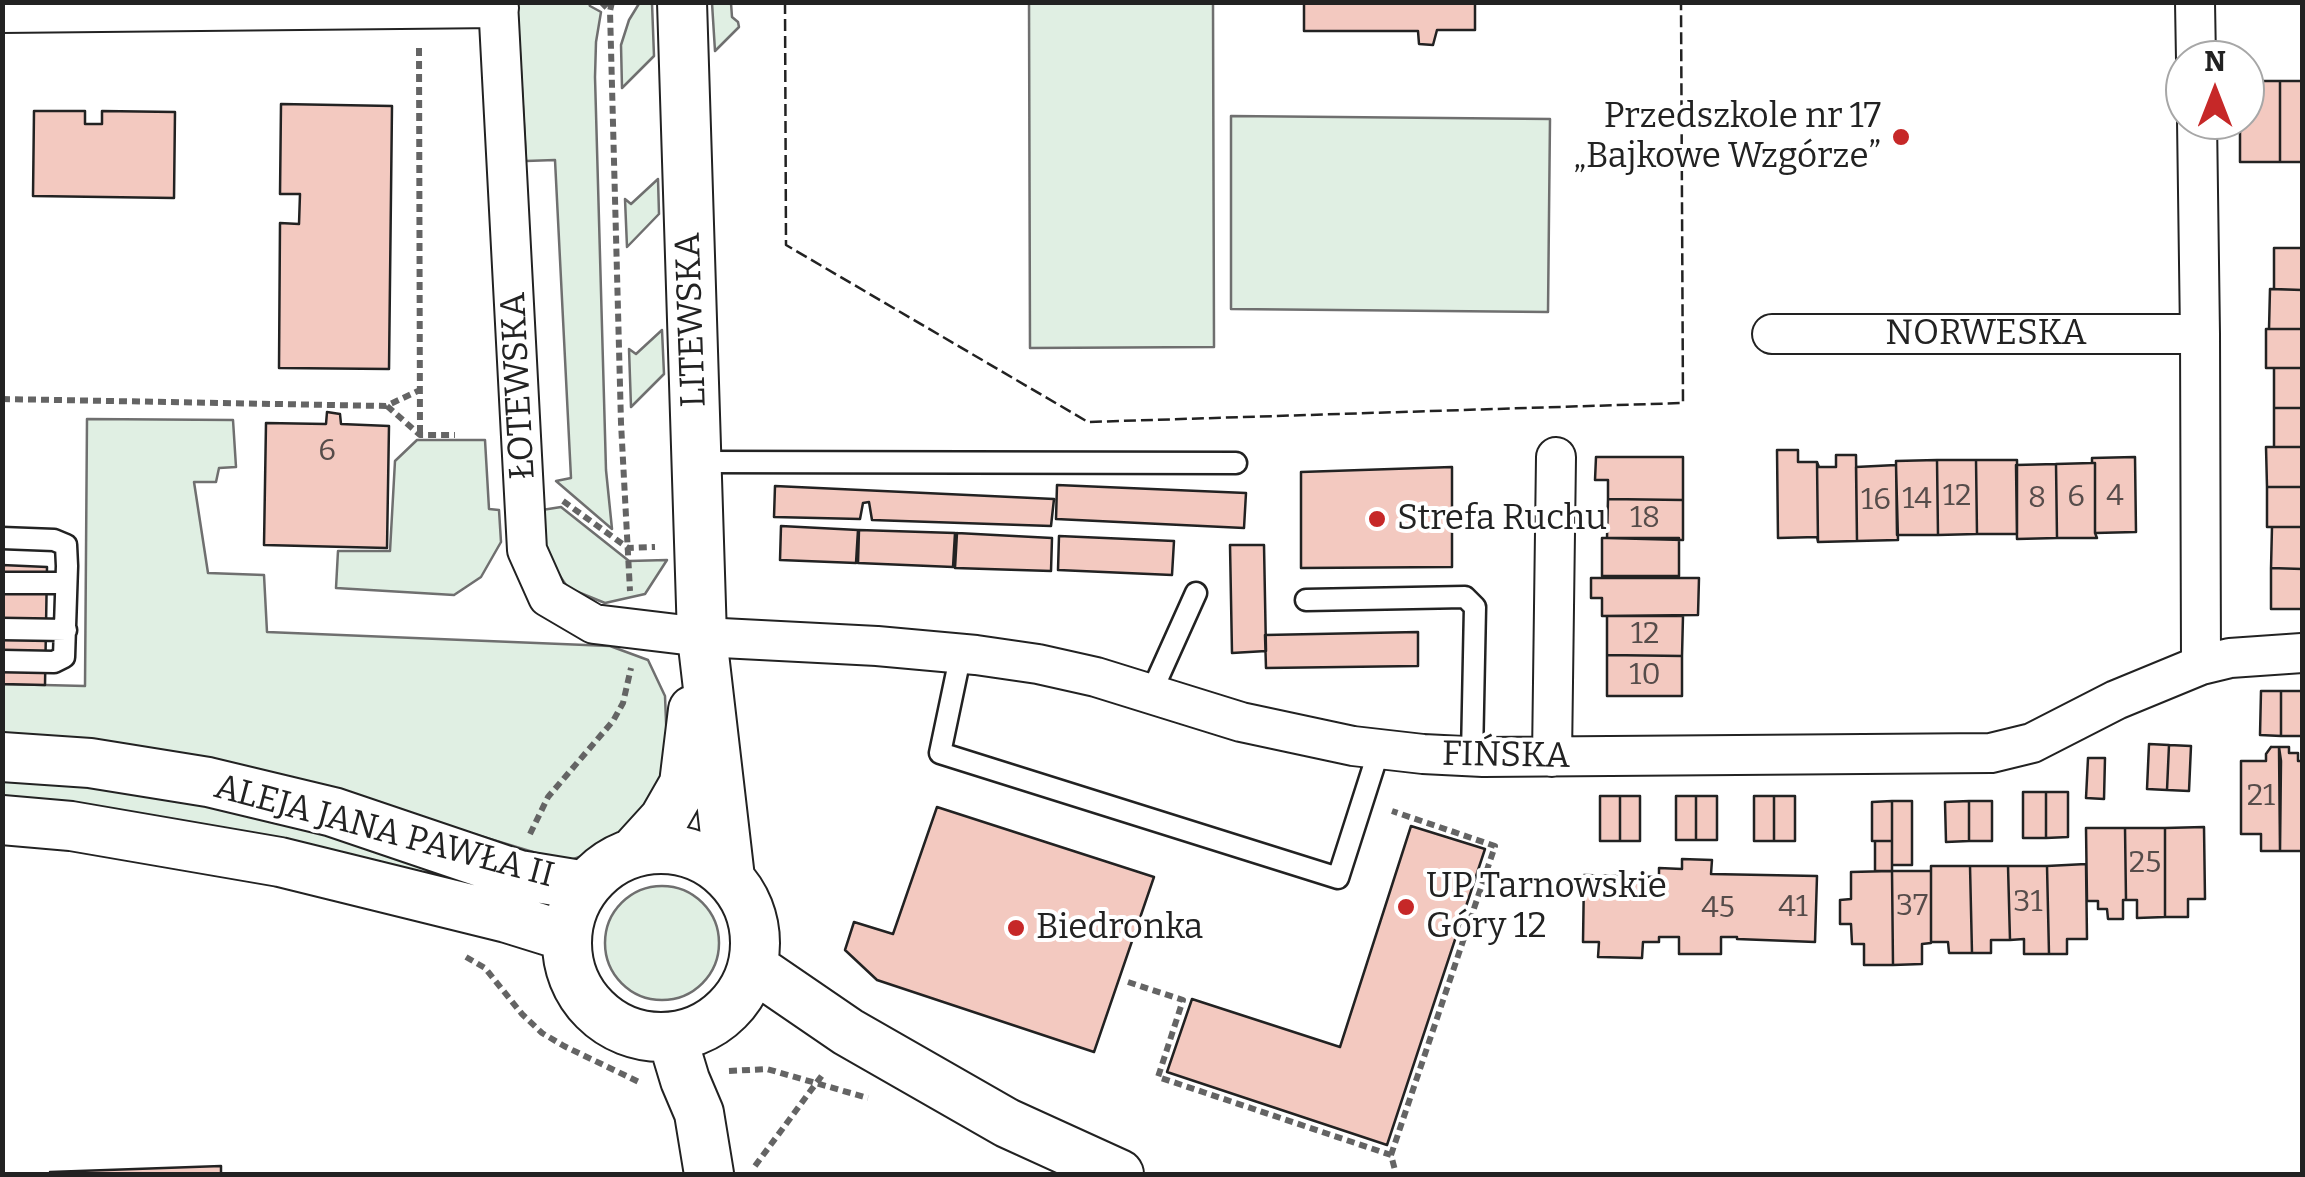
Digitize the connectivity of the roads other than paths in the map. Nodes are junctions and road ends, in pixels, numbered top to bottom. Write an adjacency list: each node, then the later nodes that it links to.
1 (682, 2): 10 (street, LITEWSKA)
2 (2195, 2): 5 (street)
3 (498, 5): 4 (street, ŁOTEWSKA); 19 (street, ŁOTEWSKA)
4 (2, 13)
5 (2196, 40)
6 (2197, 140): 8 (street)
7 (1772, 334): 8 (street, NORWESKA)
8 (2200, 334): 23 (street)
9 (1556, 457): 28 (street)
10 (697, 462): 11 (lane); 19 (street, LITEWSKA)
11 (1236, 463)
12 (2, 538): 14 (lane)
13 (2, 583): 14 (lane)
14 (66, 583): 18 (lane)
15 (1196, 592): 24 (lane)
16 (1306, 600): 27 (lane)
17 (2, 629): 18 (lane)
18 (66, 630): 22 (lane)
19 (702, 637): 20 (street, FIŃSKA); 30 (street, LITEWSKA); 31 (street, LITEWSKA)
20 (961, 653): 24 (street, FIŃSKA); 25 (lane)
21 (2302, 653): 23 (street, FIŃSKA)
22 (2, 661)
23 (2201, 665): 28 (street, FIŃSKA)
24 (1151, 693): 25 (street, FIŃSKA)
25 (1379, 750): 27 (street, FIŃSKA)
26 (2, 756): 32 (street, ALEJA JANA PAWŁA II)
27 (1472, 756): 28 (street, FIŃSKA)
28 (1552, 757)
29 (2, 820): 33 (street, ALEJA JANA PAWŁA II)
30 (634, 852): 31 (street); 32 (street)
31 (730, 878): 34 (street)
32 (586, 886): 33 (street)
33 (565, 936): 35 (street)
34 (752, 967): 35 (street); 37 (street)
35 (672, 1037): 36 (street)
36 (709, 1174)
37 (1119, 1174)

